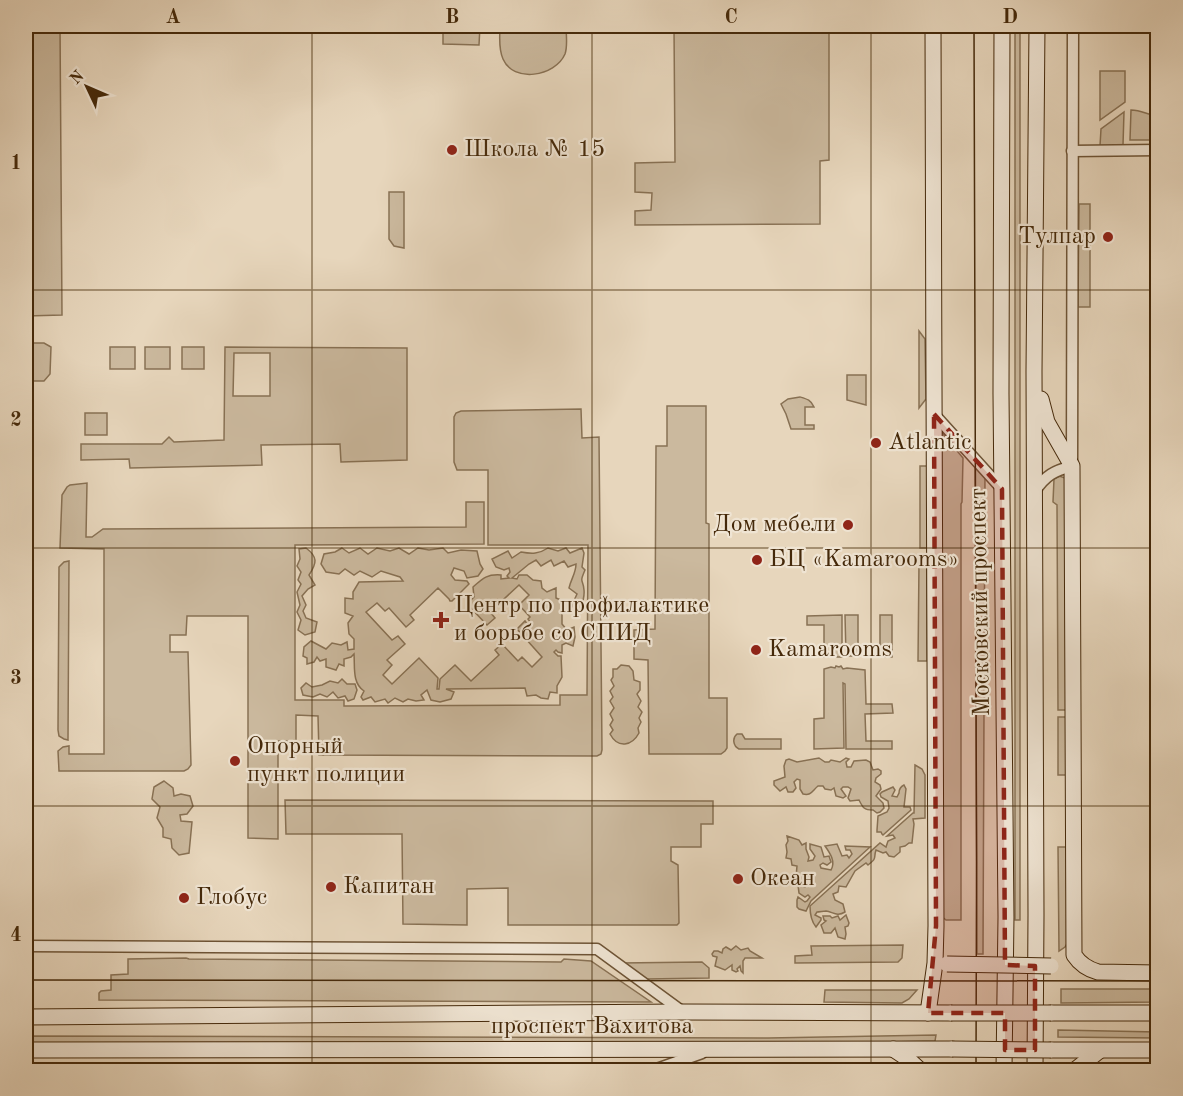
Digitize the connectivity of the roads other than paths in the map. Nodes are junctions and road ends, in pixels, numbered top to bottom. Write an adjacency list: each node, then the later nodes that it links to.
1 (933, 26): 8 (main road)
2 (1002, 26): 10 (main road, Московский проспект)
3 (1037, 26): 7 (main road)
4 (1073, 26): 6 (street)
5 (1158, 150): 6 (street)
6 (1072, 151): 9 (street)
7 (1034, 371): 9 (main road); 11 (main road)
8 (934, 414): 10 (street); 14 (main road)
9 (1072, 466): 11 (street); 13 (main road)
10 (1002, 489): 27 (main road, Московский проспект)
11 (1035, 491): 28 (main road)
12 (26, 946): 16 (street)
13 (1074, 955): 14 (main road, bridge); 15 (main road)
14 (941, 964): 17 (main road)
15 (1158, 973)
16 (683, 1012): 17 (main road, проспект Вахитова); 19 (main road, проспект Вахитова)
17 (928, 1013): 18 (main road, проспект Вахитова, bridge)
18 (1158, 1013)
19 (26, 1017)
20 (710, 1049): 21 (main road, проспект Вахитова); 22 (main road, проспект Вахитова); 25 (street)
21 (893, 1049): 24 (main road, проспект Вахитова, bridge); 26 (main road)
22 (26, 1050)
23 (1158, 1050): 24 (main road, проспект Вахитова)
24 (1099, 1051): 29 (main road)
25 (654, 1071)
26 (920, 1071)
27 (1004, 1071)
28 (1035, 1071)
29 (1075, 1071)

